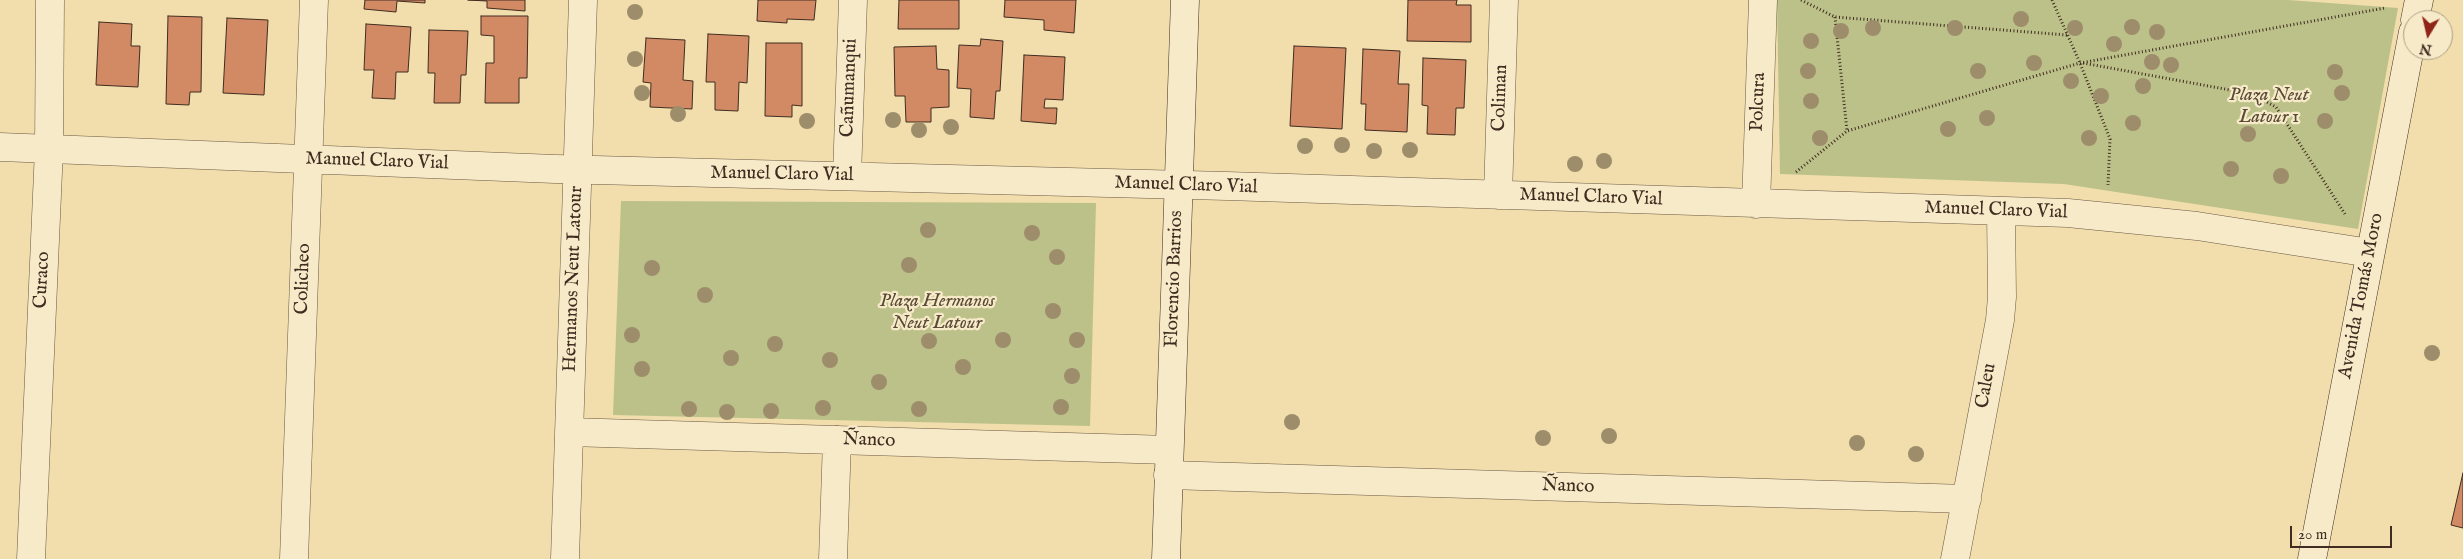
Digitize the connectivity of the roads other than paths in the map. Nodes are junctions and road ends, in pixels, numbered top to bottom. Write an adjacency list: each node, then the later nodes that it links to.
1 (50, 0): 10 (street, Curaco)
2 (314, 0): 11 (street, Colicheo)
3 (583, 0): 12 (street, Hermanos Neut Latour)
4 (853, 0): 13 (street, Cañumanqui)
5 (1185, 0): 14 (street, Florencio Barrios)
6 (1504, 0): 15 (street, Coliman)
7 (1763, 0): 16 (street, Polcura)
8 (2408, 60): 18 (street, Avenida Tomás Moro)
9 (0, 147): 10 (street, Manuel Claro Vial)
10 (49, 149): 11 (street, Manuel Claro Vial); 24 (street, Curaco)
11 (309, 158): 12 (street, Manuel Claro Vial); 25 (street, Colicheo)
12 (577, 169): 13 (street, Manuel Claro Vial); 19 (street, Hermanos Neut Latour)
13 (847, 176): 14 (street, Manuel Claro Vial)
14 (1178, 185): 15 (street, Manuel Claro Vial); 21 (street, Florencio Barrios)
15 (1498, 195): 16 (street, Manuel Claro Vial)
16 (1756, 204): 17 (street, Manuel Claro Vial)
17 (2001, 212): 18 (street, Manuel Claro Vial); 22 (street, Caleu)
18 (2370, 253): 23 (street, Avenida Tomás Moro)
19 (569, 432): 20 (street, Ñanco); 26 (street, Hermanos Neut Latour)
20 (837, 440): 21 (street, Ñanco); 27 (street)
21 (1169, 462): 22 (street, Ñanco); 28 (street, Florencio Barrios)
22 (1967, 499): 29 (street, Caleu)
23 (2314, 558)
24 (31, 559)
25 (294, 559)
26 (565, 559)
27 (833, 559)
28 (1166, 559)
29 (1955, 559)

